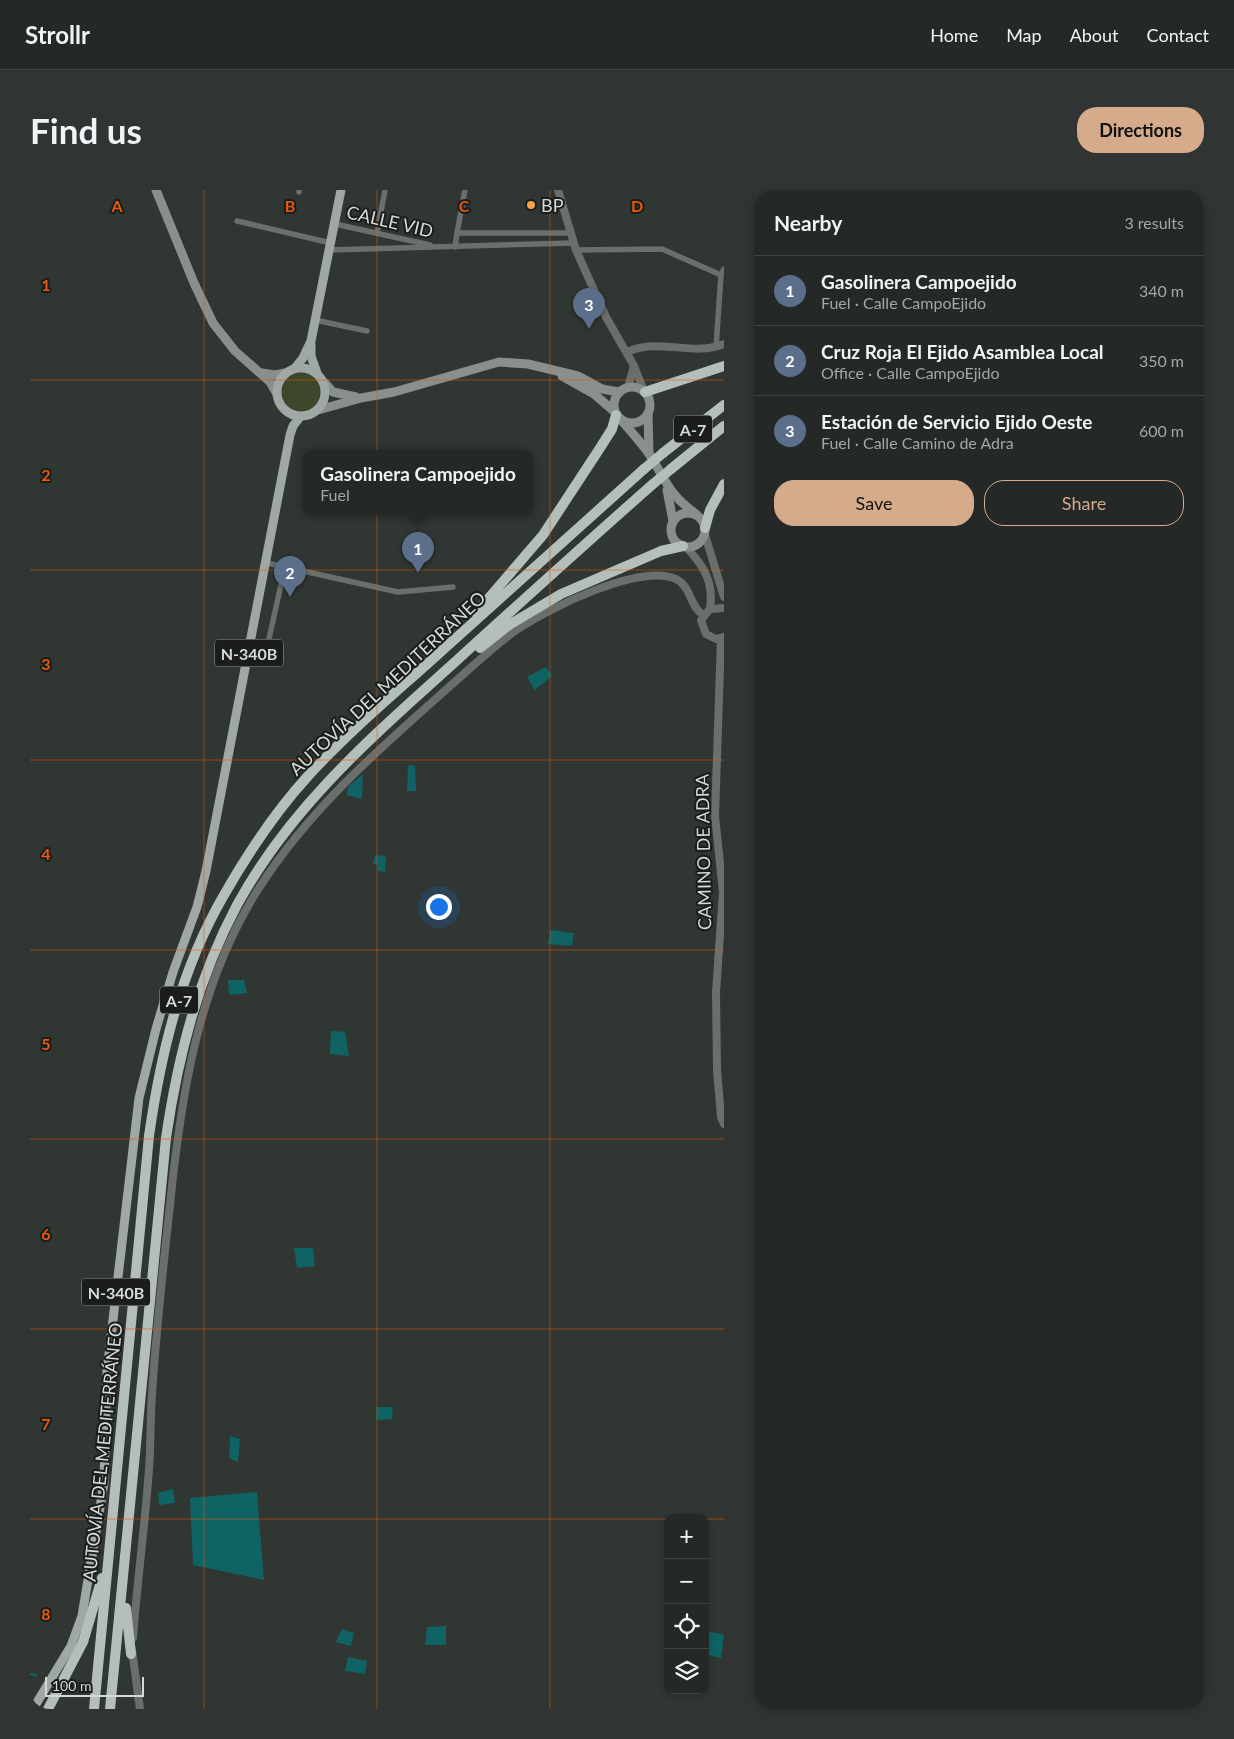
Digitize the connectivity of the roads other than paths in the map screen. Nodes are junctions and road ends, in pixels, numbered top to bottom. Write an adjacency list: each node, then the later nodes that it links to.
1 (156, 190): 26 (main road)
2 (341, 190): 7 (main road)
3 (386, 190): 8 (street)
4 (465, 190): 9 (street)
5 (558, 190): 10 (street)
6 (236, 221): 12 (street)
7 (335, 224): 8 (street, CALLE VID); 12 (main road)
8 (376, 233): 14 (street, CALLE VID)
9 (457, 233): 10 (street); 13 (street)
10 (570, 233): 11 (street)
11 (574, 246): 13 (street); 15 (street); 21 (street)
12 (330, 247): 14 (street); 16 (main road)
13 (455, 247): 14 (street)
14 (439, 248)
15 (723, 272): 20 (street)
16 (315, 320): 17 (street); 18 (main road)
17 (367, 331)
18 (311, 341): 24 (main road); 28 (main road)
19 (724, 344): 20 (street)
20 (716, 347): 21 (street)
21 (627, 352): 22 (street)
22 (634, 366): 30 (street); 31 (street)
23 (724, 366): 31 (highway)
24 (295, 368): 27 (main road); 28 (main road)
25 (551, 370): 32 (main road); 34 (main road); 39 (main road)
26 (262, 373): 27 (main road); 33 (main road)
27 (285, 373): 33 (main road)
28 (317, 373): 29 (main road)
29 (324, 382): 34 (main road); 36 (main road)
30 (628, 387): 31 (main road); 32 (main road)
31 (644, 391): 38 (main road)
32 (619, 392): 39 (main road)
33 (277, 394): 37 (main road, N-340B)
34 (361, 398): 36 (main road)
35 (724, 405): 59 (highway, AUTOVÍA DEL MEDITERRÁNEO / A-7, bridge)
36 (318, 410): 40 (main road)
37 (287, 412): 40 (main road); 42 (main road, N-340B)
38 (648, 413): 39 (main road); 43 (main road)
39 (618, 416): 43 (main road); 59 (highway)
40 (300, 417): 42 (main road, N-340B)
41 (724, 426): 60 (highway, AUTOVÍA DEL MEDITERRÁNEO / A-7, bridge)
42 (290, 435): 50 (main road, N-340B)
43 (649, 453): 45 (main road)
44 (724, 484): 48 (highway)
45 (665, 485): 46 (main road); 47 (main road)
46 (696, 514): 47 (main road); 48 (main road)
47 (673, 521): 49 (main road)
48 (705, 531): 49 (main road); 53 (street)
49 (685, 547): 54 (street); 60 (highway)
50 (267, 562): 51 (street); 65 (main road, N-340B)
51 (285, 567): 52 (street); 58 (street)
52 (454, 587)
53 (724, 597)
54 (710, 608): 55 (street); 56 (street)
55 (724, 608)
56 (703, 615): 57 (street); 64 (street)
57 (722, 638): 61 (street, CAMINO DE ADRA)
58 (264, 661)
59 (408, 682): 62 (highway, AUTOVÍA DEL MEDITERRÁNEO / A-7)
60 (420, 694): 63 (highway, AUTOVÍA DEL MEDITERRÁNEO / A-7)
61 (724, 1124)
62 (111, 1531): 66 (highway); 67 (highway, AUTOVÍA DEL MEDITERRÁNEO / A-7)
63 (125, 1562): 64 (highway); 68 (highway, AUTOVÍA DEL MEDITERRÁNEO / A-7)
64 (131, 1654): 69 (street)
65 (33, 1709)
66 (48, 1709)
67 (94, 1709)
68 (110, 1709)
69 (140, 1709)

